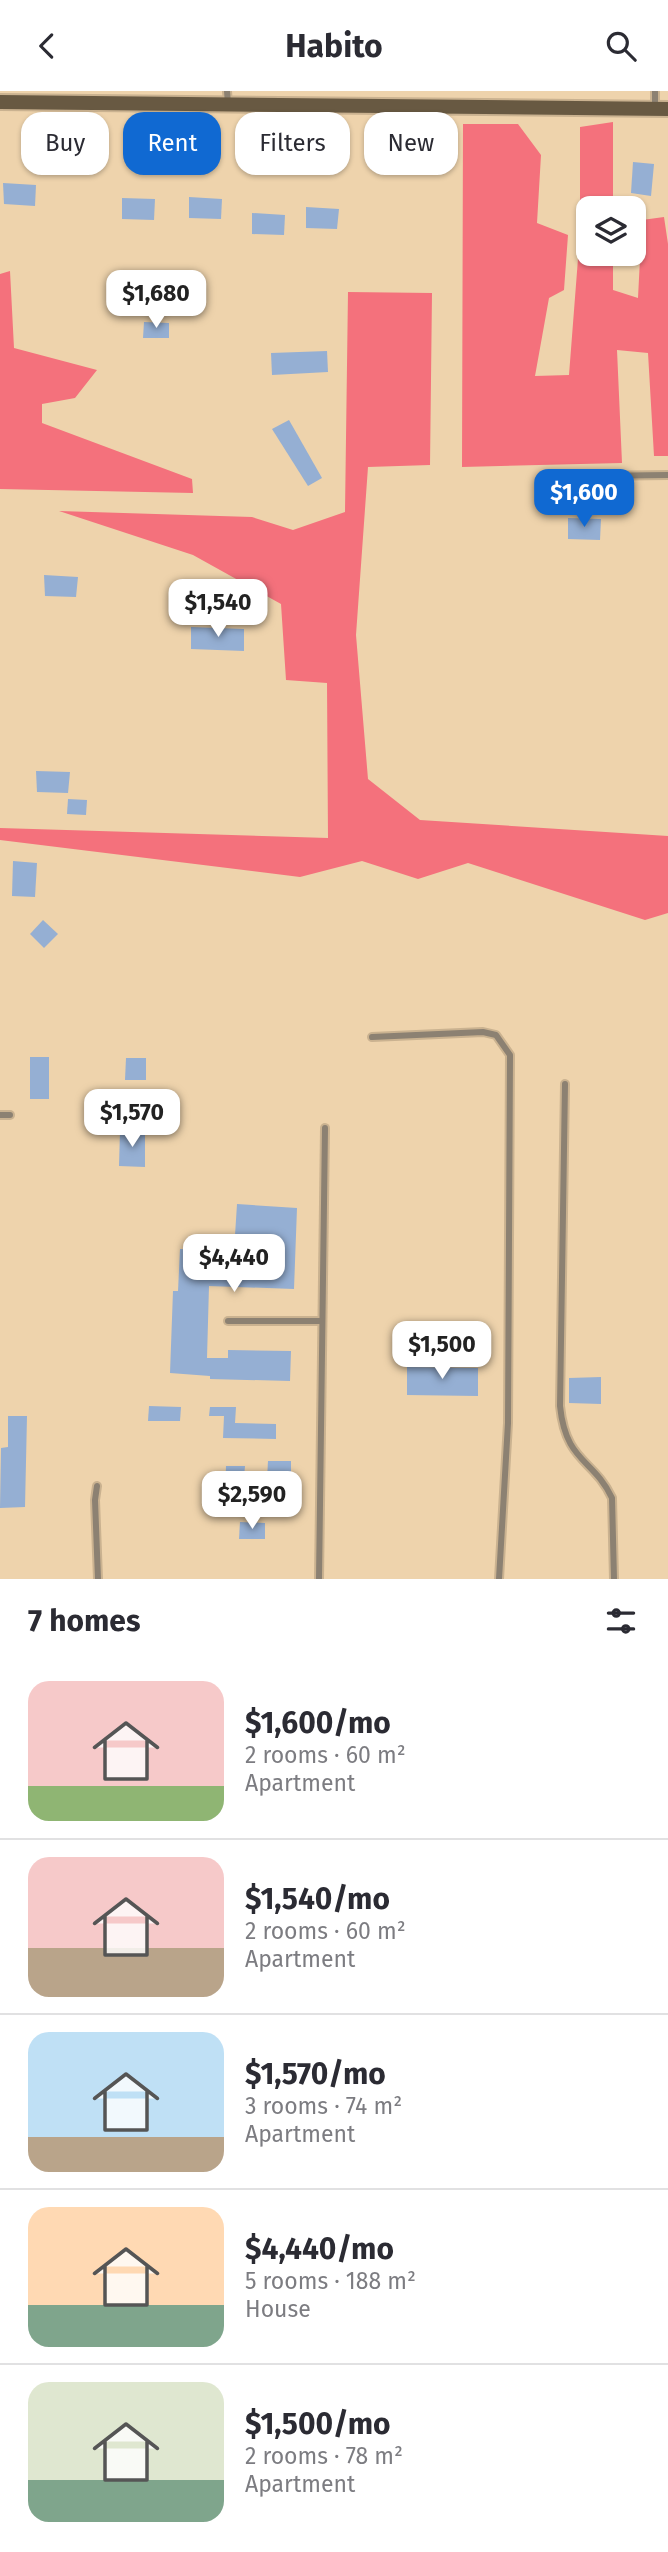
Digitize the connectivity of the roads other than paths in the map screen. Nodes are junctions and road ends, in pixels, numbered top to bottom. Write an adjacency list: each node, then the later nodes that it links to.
1 (655, 91): 4 (lane)
2 (228, 97): 3 (street); 4 (street)
3 (0, 101)
4 (662, 109)
5 (668, 475): 6 (lane)
6 (588, 476)
7 (372, 1037): 17 (lane)
8 (565, 1084): 18 (lane)
9 (0, 1115): 10 (lane)
10 (10, 1115)
11 (325, 1128): 13 (lane)
12 (228, 1321): 13 (lane)
13 (322, 1321): 16 (lane)
14 (97, 1486): 15 (lane)
15 (98, 1579)
16 (319, 1579)
17 (499, 1579)
18 (614, 1579)

